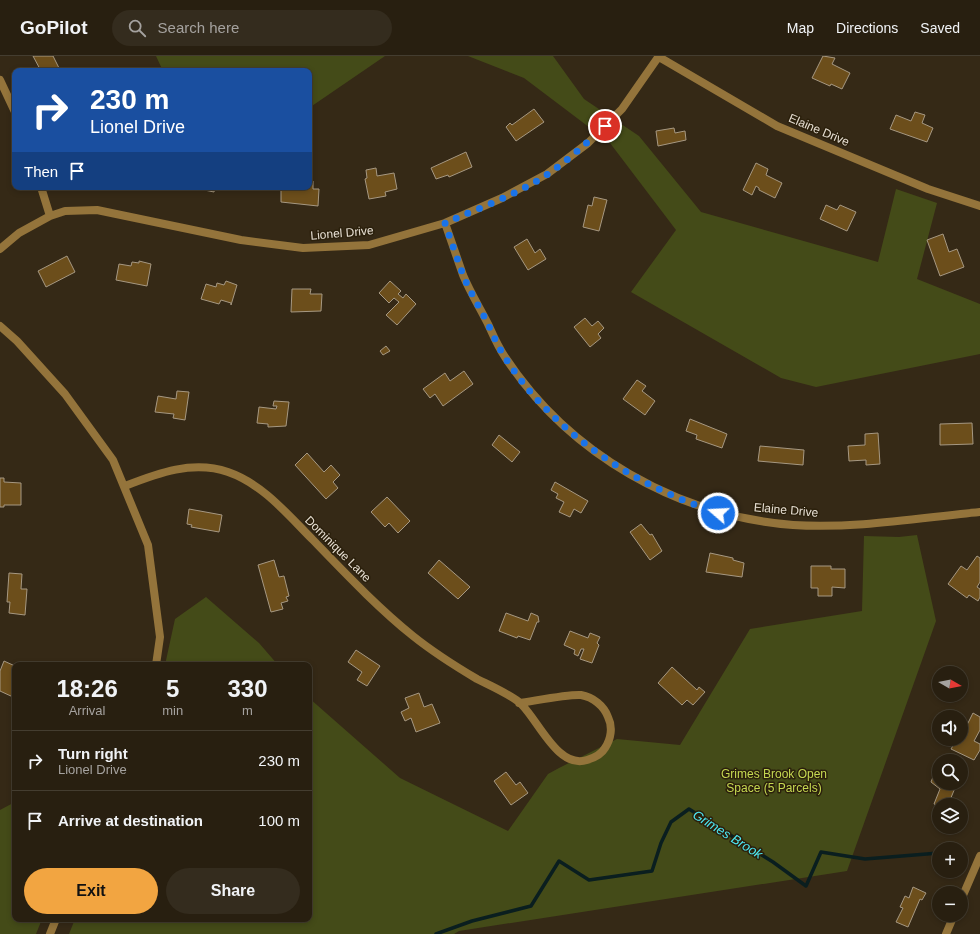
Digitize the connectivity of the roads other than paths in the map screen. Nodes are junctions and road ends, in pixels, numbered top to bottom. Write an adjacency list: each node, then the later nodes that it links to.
1 (659, 56): 5 (street, Elaine Drive); 7 (street, Lionel Drive)
2 (0, 80): 3 (street)
3 (12, 106)
4 (42, 190): 6 (street)
5 (980, 206)
6 (50, 216): 7 (street, Lionel Drive); 8 (street, Lionel Drive)
7 (445, 223): 11 (street, Elaine Drive)
8 (0, 249)
9 (0, 326): 10 (street)
10 (126, 486): 12 (street); 13 (street, Dominique Lane)
11 (980, 512)
12 (156, 662)
13 (519, 703): 13 (street, Dominique Lane)
14 (980, 856): 15 (street)
15 (967, 886)
16 (55, 922): 18 (street)
17 (951, 922): 19 (street)
18 (50, 934)
19 (946, 934)

